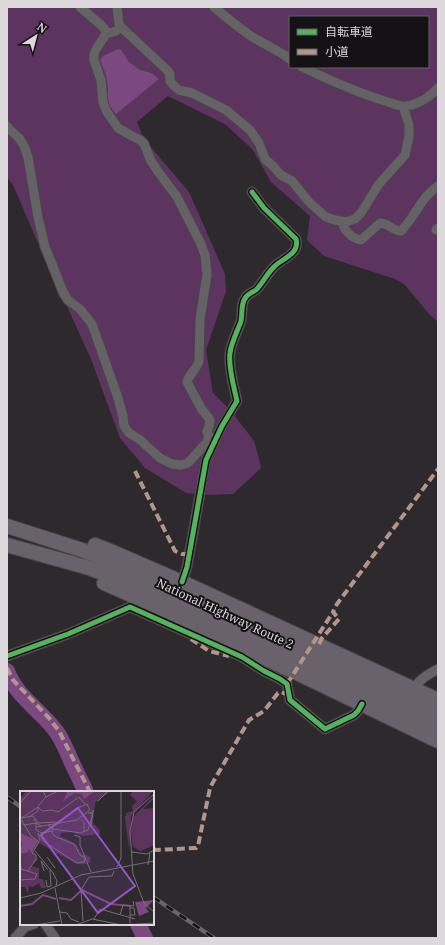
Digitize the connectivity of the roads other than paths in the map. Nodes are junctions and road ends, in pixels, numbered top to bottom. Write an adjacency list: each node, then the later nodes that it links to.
1 (80, 7): 5 (street)
2 (117, 7): 4 (street)
3 (214, 7): 6 (street)
4 (121, 27): 5 (street); 13 (street)
5 (108, 33): 10 (street)
6 (289, 58)
7 (304, 68): 9 (street)
8 (438, 88): 9 (street)
9 (403, 106): 13 (street)
10 (7, 126)
11 (438, 186): 13 (street)
12 (252, 192): 16 (street)
13 (342, 222)
14 (7, 525): 16 (highway); 21 (highway, National Highway Route 2)
15 (14, 547): 17 (highway); 21 (highway, National Highway Route 2)
16 (182, 582): 20 (highway)
17 (211, 639): 18 (street); 21 (highway); 21 (street)
18 (7, 656)
19 (438, 669): 20 (street)
20 (414, 689): 22 (highway)
21 (370, 696): 23 (highway, National Highway Route 2); 24 (highway, National Highway Route 2); 25 (highway)
22 (438, 700)
23 (438, 714)
24 (438, 728)
25 (438, 741)
26 (31, 925): 28 (street)
27 (46, 925): 29 (street)
28 (15, 938)
29 (55, 938)

